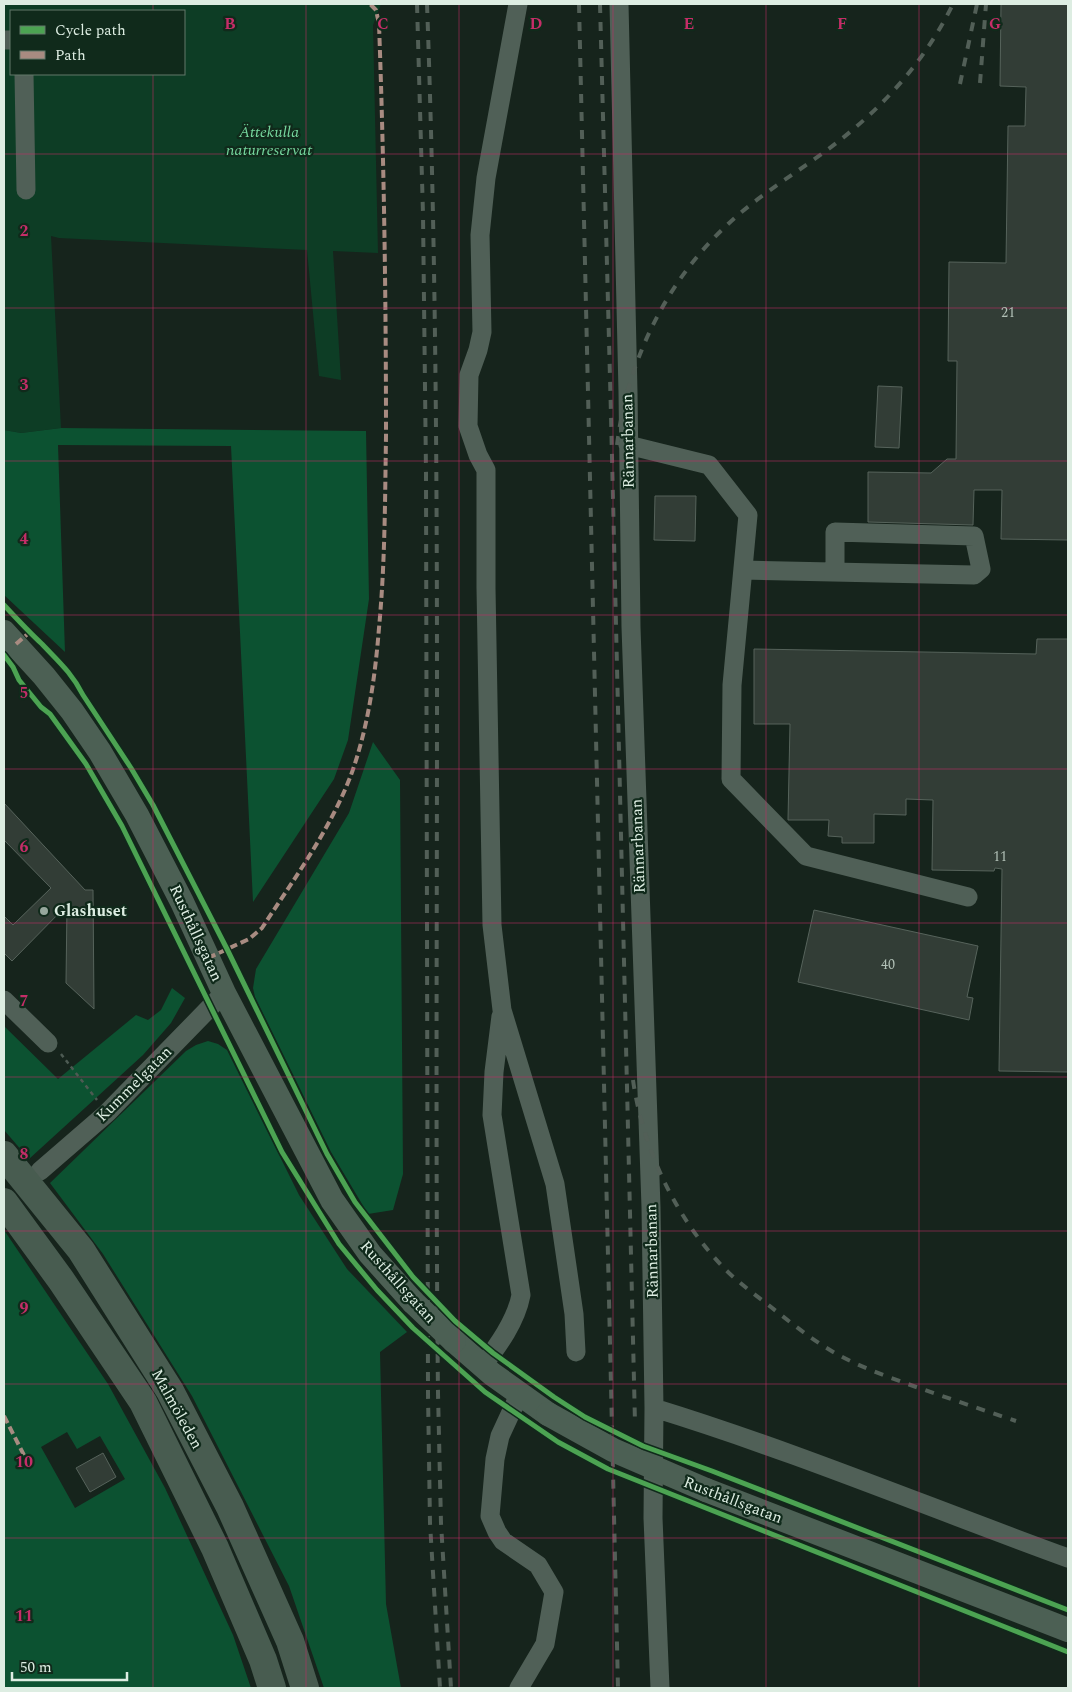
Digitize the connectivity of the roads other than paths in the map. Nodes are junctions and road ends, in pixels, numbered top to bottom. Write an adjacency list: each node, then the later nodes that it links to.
1 (518, 4): 12 (street)
2 (619, 4): 5 (street, Rännarbanan)
3 (24, 75): 4 (street)
4 (26, 190)
5 (628, 445): 6 (street); 20 (street, Rännarbanan)
6 (743, 570): 7 (street); 9 (street)
7 (835, 572): 7 (street)
8 (4, 632): 10 (main road, Rusthållsgatan)
9 (968, 897)
10 (224, 993): 15 (street, Kummelgatan); 18 (main road, Rusthållsgatan, bridge)
11 (4, 1000): 13 (street)
12 (502, 1010): 17 (street); 18 (street)
13 (55, 1048)
14 (4, 1155): 24 (highway, Malmöleden)
15 (40, 1171)
16 (4, 1202): 23 (highway, Malmöleden)
17 (576, 1352)
18 (482, 1366): 19 (main road, Rusthållsgatan)
19 (519, 1395): 22 (main road, Rusthållsgatan, bridge); 25 (street)
20 (654, 1408): 21 (street); 26 (street, Rännarbanan)
21 (1068, 1558)
22 (1068, 1630)
23 (272, 1688)
24 (306, 1688)
25 (519, 1688)
26 (660, 1688)

